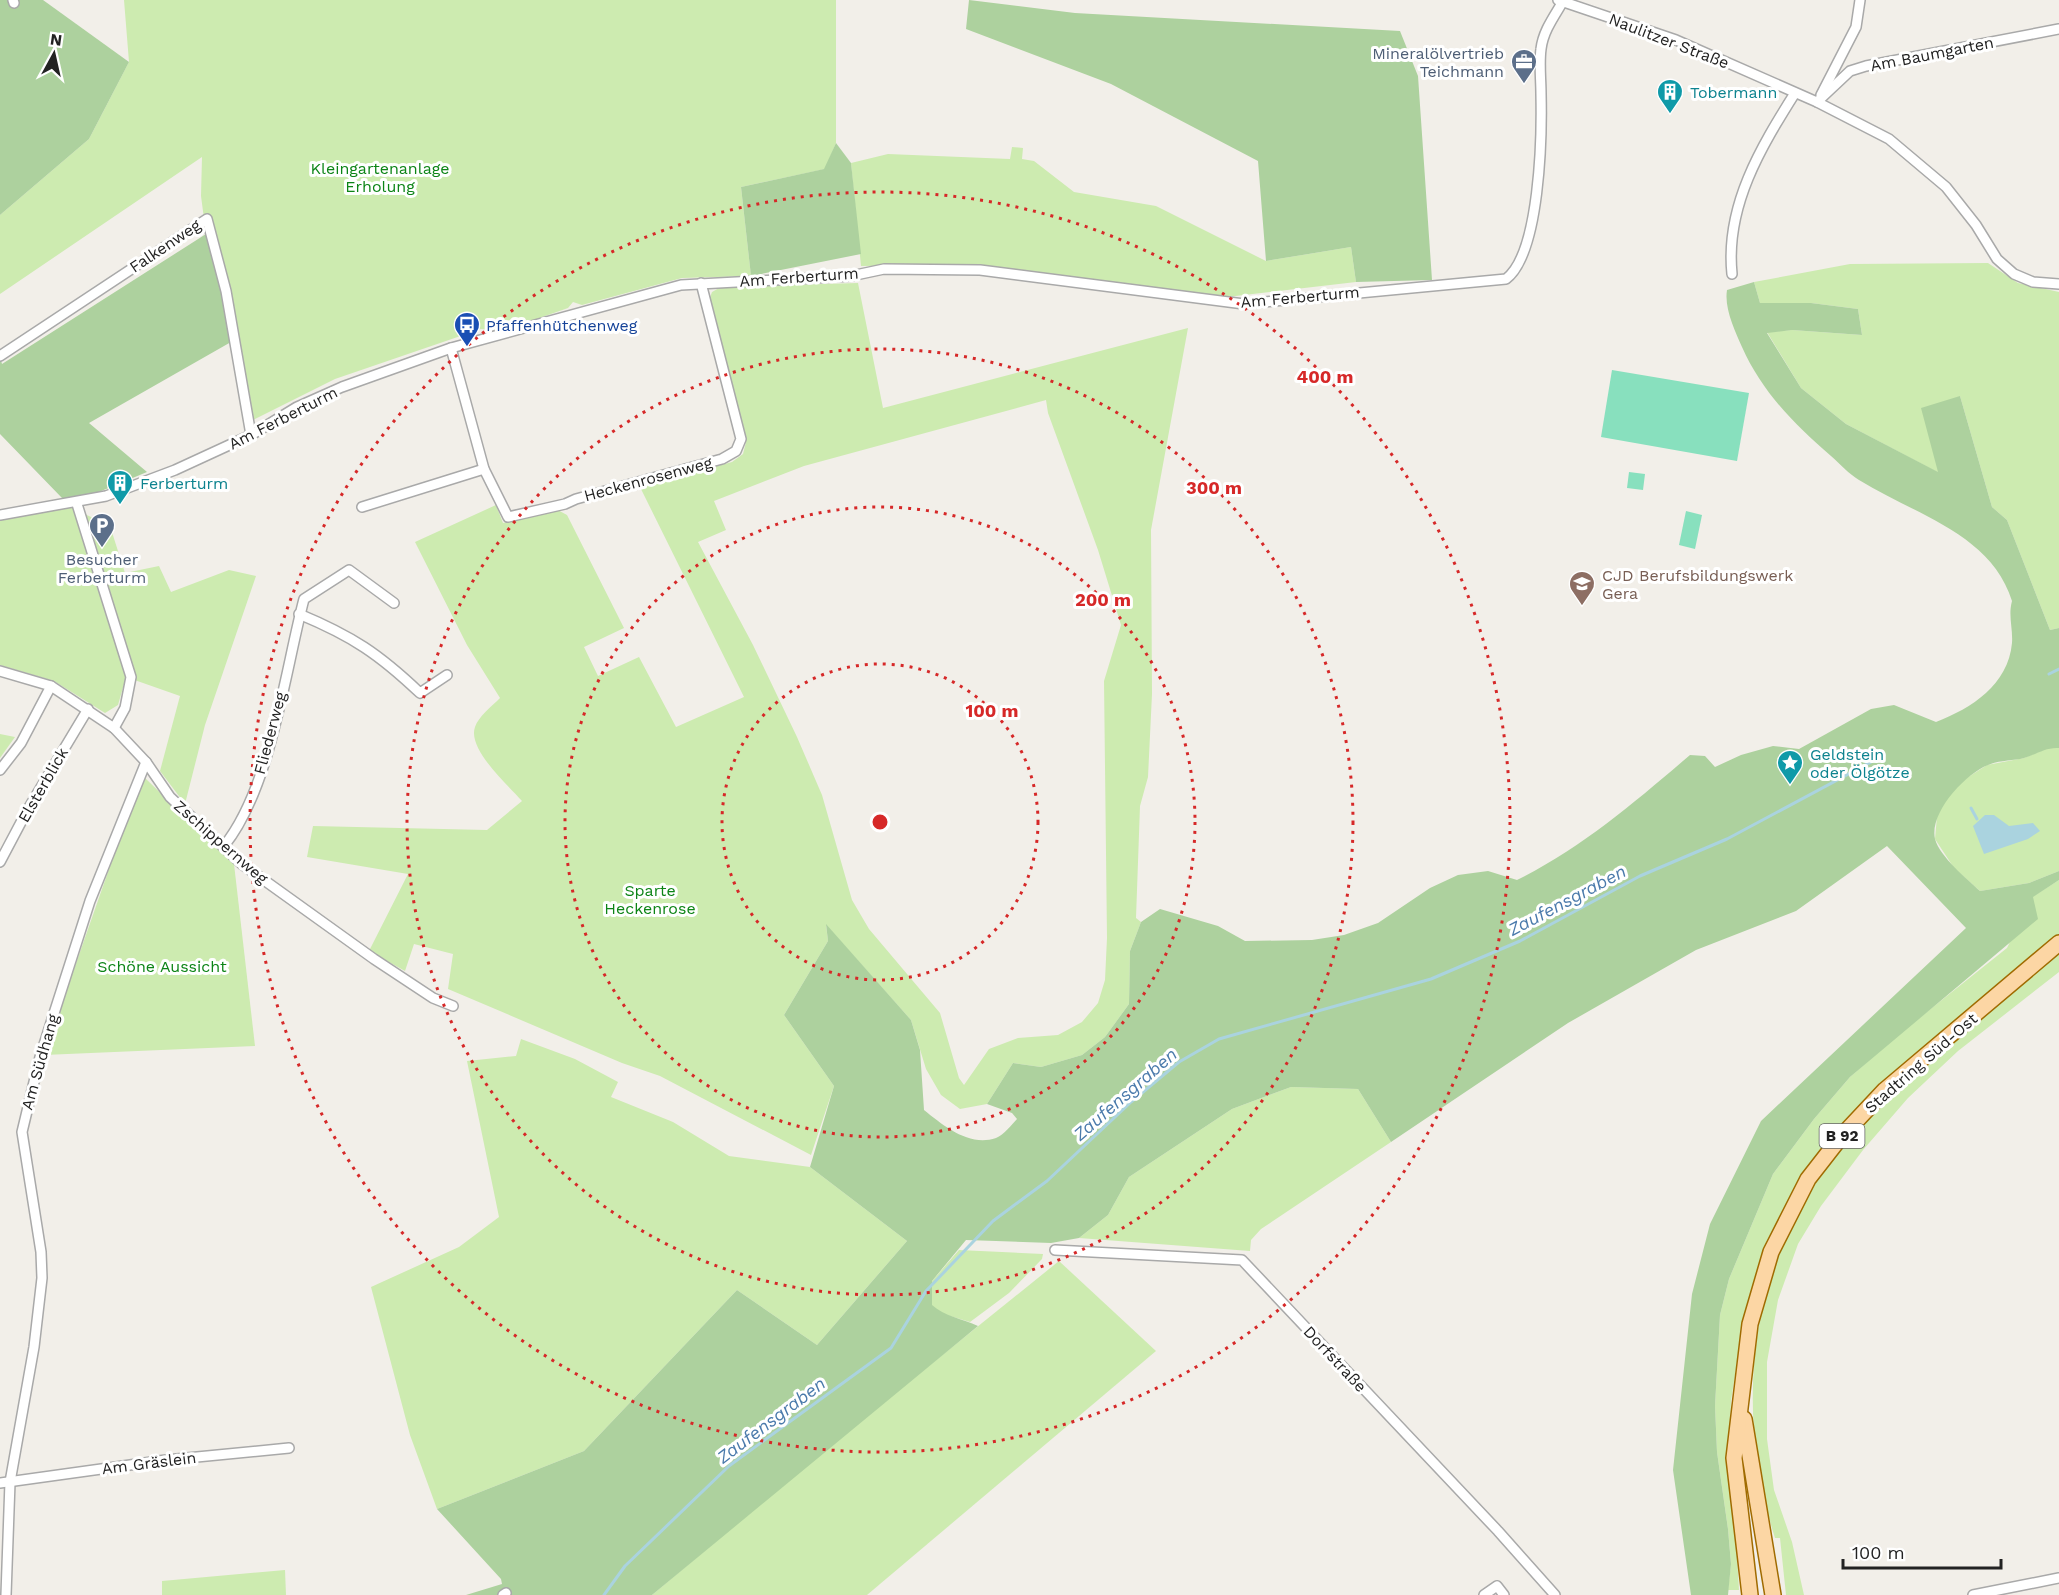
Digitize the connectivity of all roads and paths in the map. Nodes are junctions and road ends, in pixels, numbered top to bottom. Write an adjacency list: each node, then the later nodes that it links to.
1 (1860, 0): 5 (street)
2 (1560, 2): 4 (street, Naulitzer Straße); 6 (street, Naulitzer Straße)
3 (2059, 29): 5 (street, Am Baumgarten)
4 (1795, 93): 5 (street, Naulitzer Straße); 7 (street)
5 (1816, 102): 9 (street, Naulitzer Straße)
6 (1536, 198): 8 (street, Am Ferberturm)
7 (1732, 274)
8 (701, 284): 10 (street, Am Ferberturm); 13 (street, Heckenrosenweg)
9 (2059, 284)
10 (451, 348): 12 (street, Am Ferberturm); 13 (street)
11 (0, 356): 12 (street, Falkenweg)
12 (251, 435): 14 (street, Am Ferberturm)
13 (484, 469): 15 (street)
14 (77, 504): 16 (street, Am Ferberturm); 23 (street)
15 (362, 507)
16 (0, 515)
17 (394, 603): 18 (street, Fliederweg)
18 (299, 614): 20 (street); 26 (street, Fliederweg)
19 (0, 671): 21 (street, Zschippernweg)
20 (447, 675)
21 (51, 686): 22 (street, Zschippernweg); 25 (street)
22 (88, 710): 23 (street, Zschippernweg); 27 (street, Elsterblick)
23 (114, 728): 24 (street, Zschippernweg)
24 (146, 762): 26 (street, Zschippernweg); 33 (street, Am Südhang)
25 (0, 770)
26 (224, 846): 29 (street, Zschippernweg)
27 (0, 862)
28 (2059, 943): 31 (main road, Stadtring Süd-Ost / B 92)
29 (453, 1006)
30 (1055, 1250): 38 (street, Dorfstraße)
31 (1741, 1402): 39 (main road, Stadtring Süd-Ost / B 92); 40 (main road, Stadtring Süd-Ost / B 92)
32 (289, 1448): 33 (street, Am Gräslein)
33 (5, 1482): 35 (street, Am Südhang)
34 (2059, 1578): 41 (street)
35 (6, 1595)
36 (1484, 1595): 37 (street)
37 (1504, 1595)
38 (1555, 1595)
39 (1750, 1595)
40 (1773, 1595)
41 (1973, 1595)

